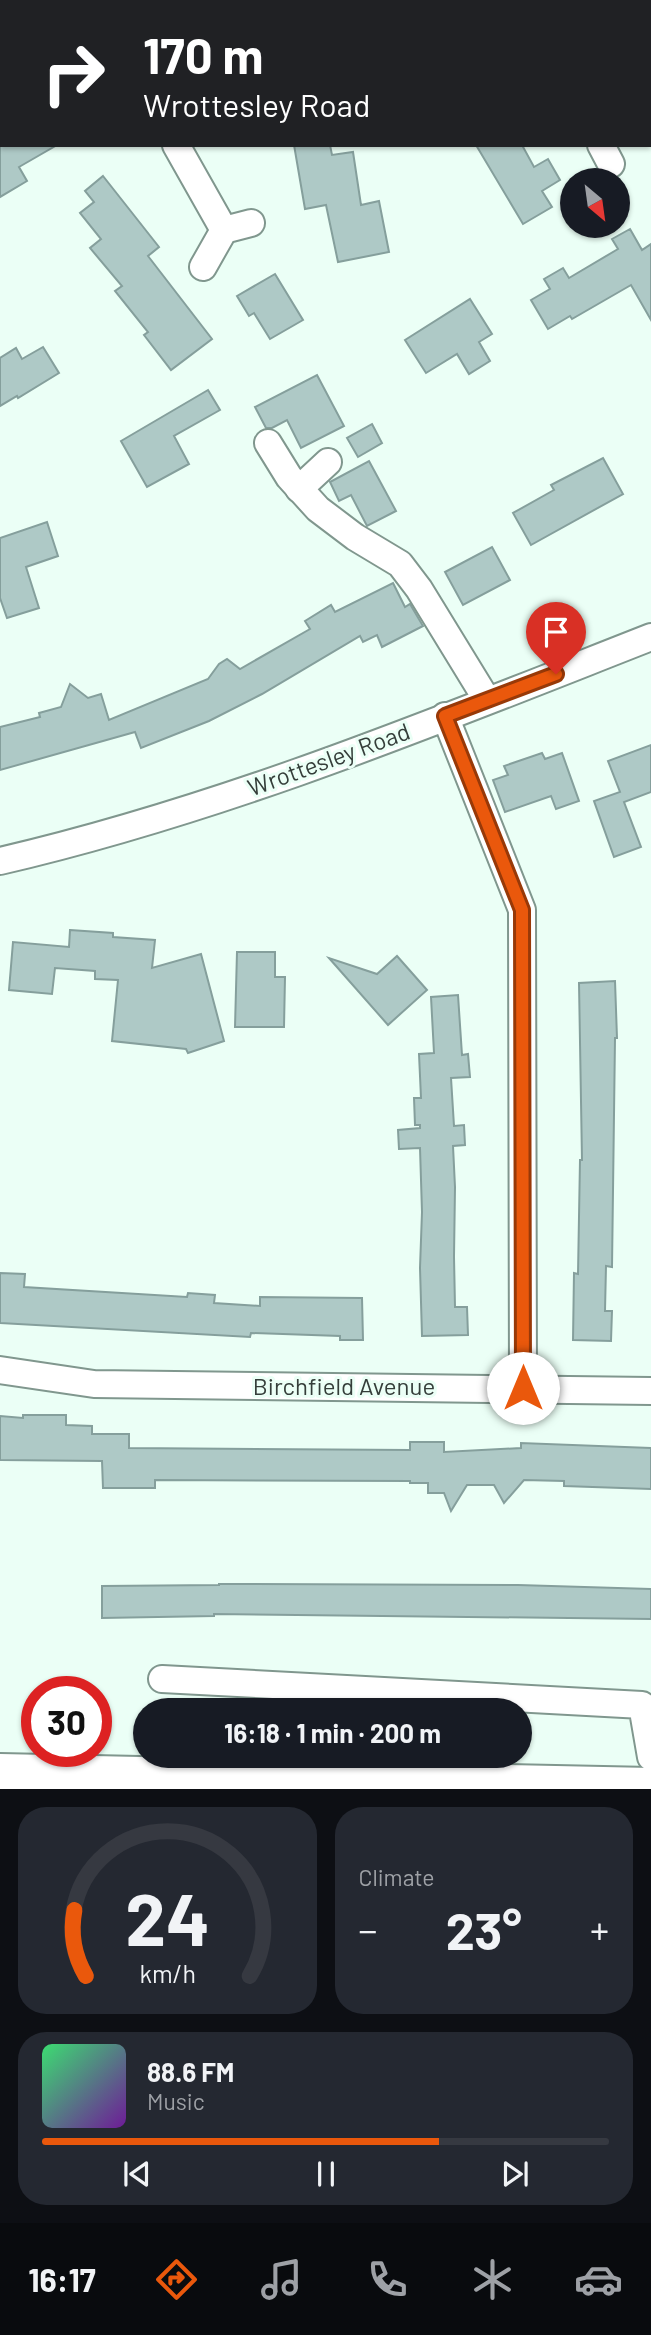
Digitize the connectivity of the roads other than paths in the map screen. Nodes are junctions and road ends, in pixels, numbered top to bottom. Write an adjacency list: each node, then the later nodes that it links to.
1 (177, 147): 3 (street)
2 (251, 223): 3 (street)
3 (224, 230): 4 (street)
4 (203, 267)
5 (268, 443): 7 (street)
6 (328, 462): 7 (street)
7 (299, 489): 9 (street)
8 (651, 637): 9 (street, Wrottesley Road)
9 (487, 701): 10 (street, Wrottesley Road)
10 (445, 716): 11 (street, Wrottesley Road); 13 (street)
11 (0, 861)
12 (0, 1370): 13 (street, Birchfield Avenue)
13 (523, 1388): 14 (street, Birchfield Avenue)
14 (651, 1391)
15 (162, 1679): 16 (street)
16 (651, 1757)
17 (0, 1773): 18 (highway)
18 (651, 1787)

